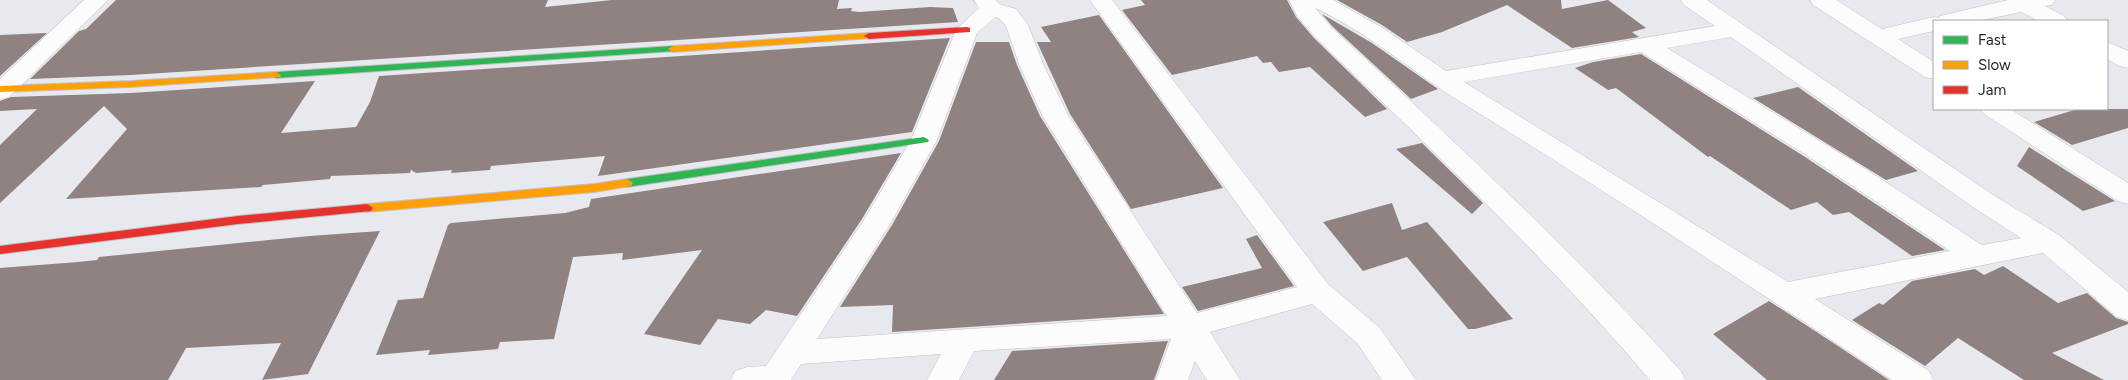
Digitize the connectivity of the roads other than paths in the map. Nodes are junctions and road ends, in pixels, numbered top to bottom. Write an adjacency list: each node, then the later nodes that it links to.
1 (97, 0): 20 (street)
2 (1101, 0): 27 (street)
3 (1300, 0): 37 (street)
4 (1315, 0): 19 (street)
5 (1692, 0): 13 (street)
6 (1821, 0): 14 (street)
7 (2029, 2): 9 (street); 10 (street)
8 (988, 4): 12 (street); 30 (street)
9 (1952, 20)
10 (2055, 20)
11 (1933, 24): 14 (street)
12 (967, 30): 20 (street); 22 (street)
13 (1733, 30): 15 (street); 24 (street)
14 (1879, 36): 18 (street)
15 (1645, 45): 19 (street); 26 (street)
16 (2108, 50): 17 (street)
17 (2128, 61)
18 (1933, 71)
19 (1441, 79): 28 (street)
20 (1, 90)
21 (1995, 110): 23 (street)
22 (924, 140): 25 (street); 32 (street)
23 (2128, 195)
24 (2049, 242): 26 (street); 29 (street)
25 (0, 250)
26 (1977, 256): 28 (street)
27 (1317, 292): 30 (street); 36 (street)
28 (1784, 294): 38 (street)
29 (2128, 309)
30 (1192, 326): 31 (street); 34 (street); 35 (street)
31 (964, 340): 32 (street); 33 (street)
32 (772, 373)
33 (943, 380)
34 (1172, 380)
35 (1224, 380)
36 (1400, 380)
37 (1669, 380)
38 (1917, 380)

